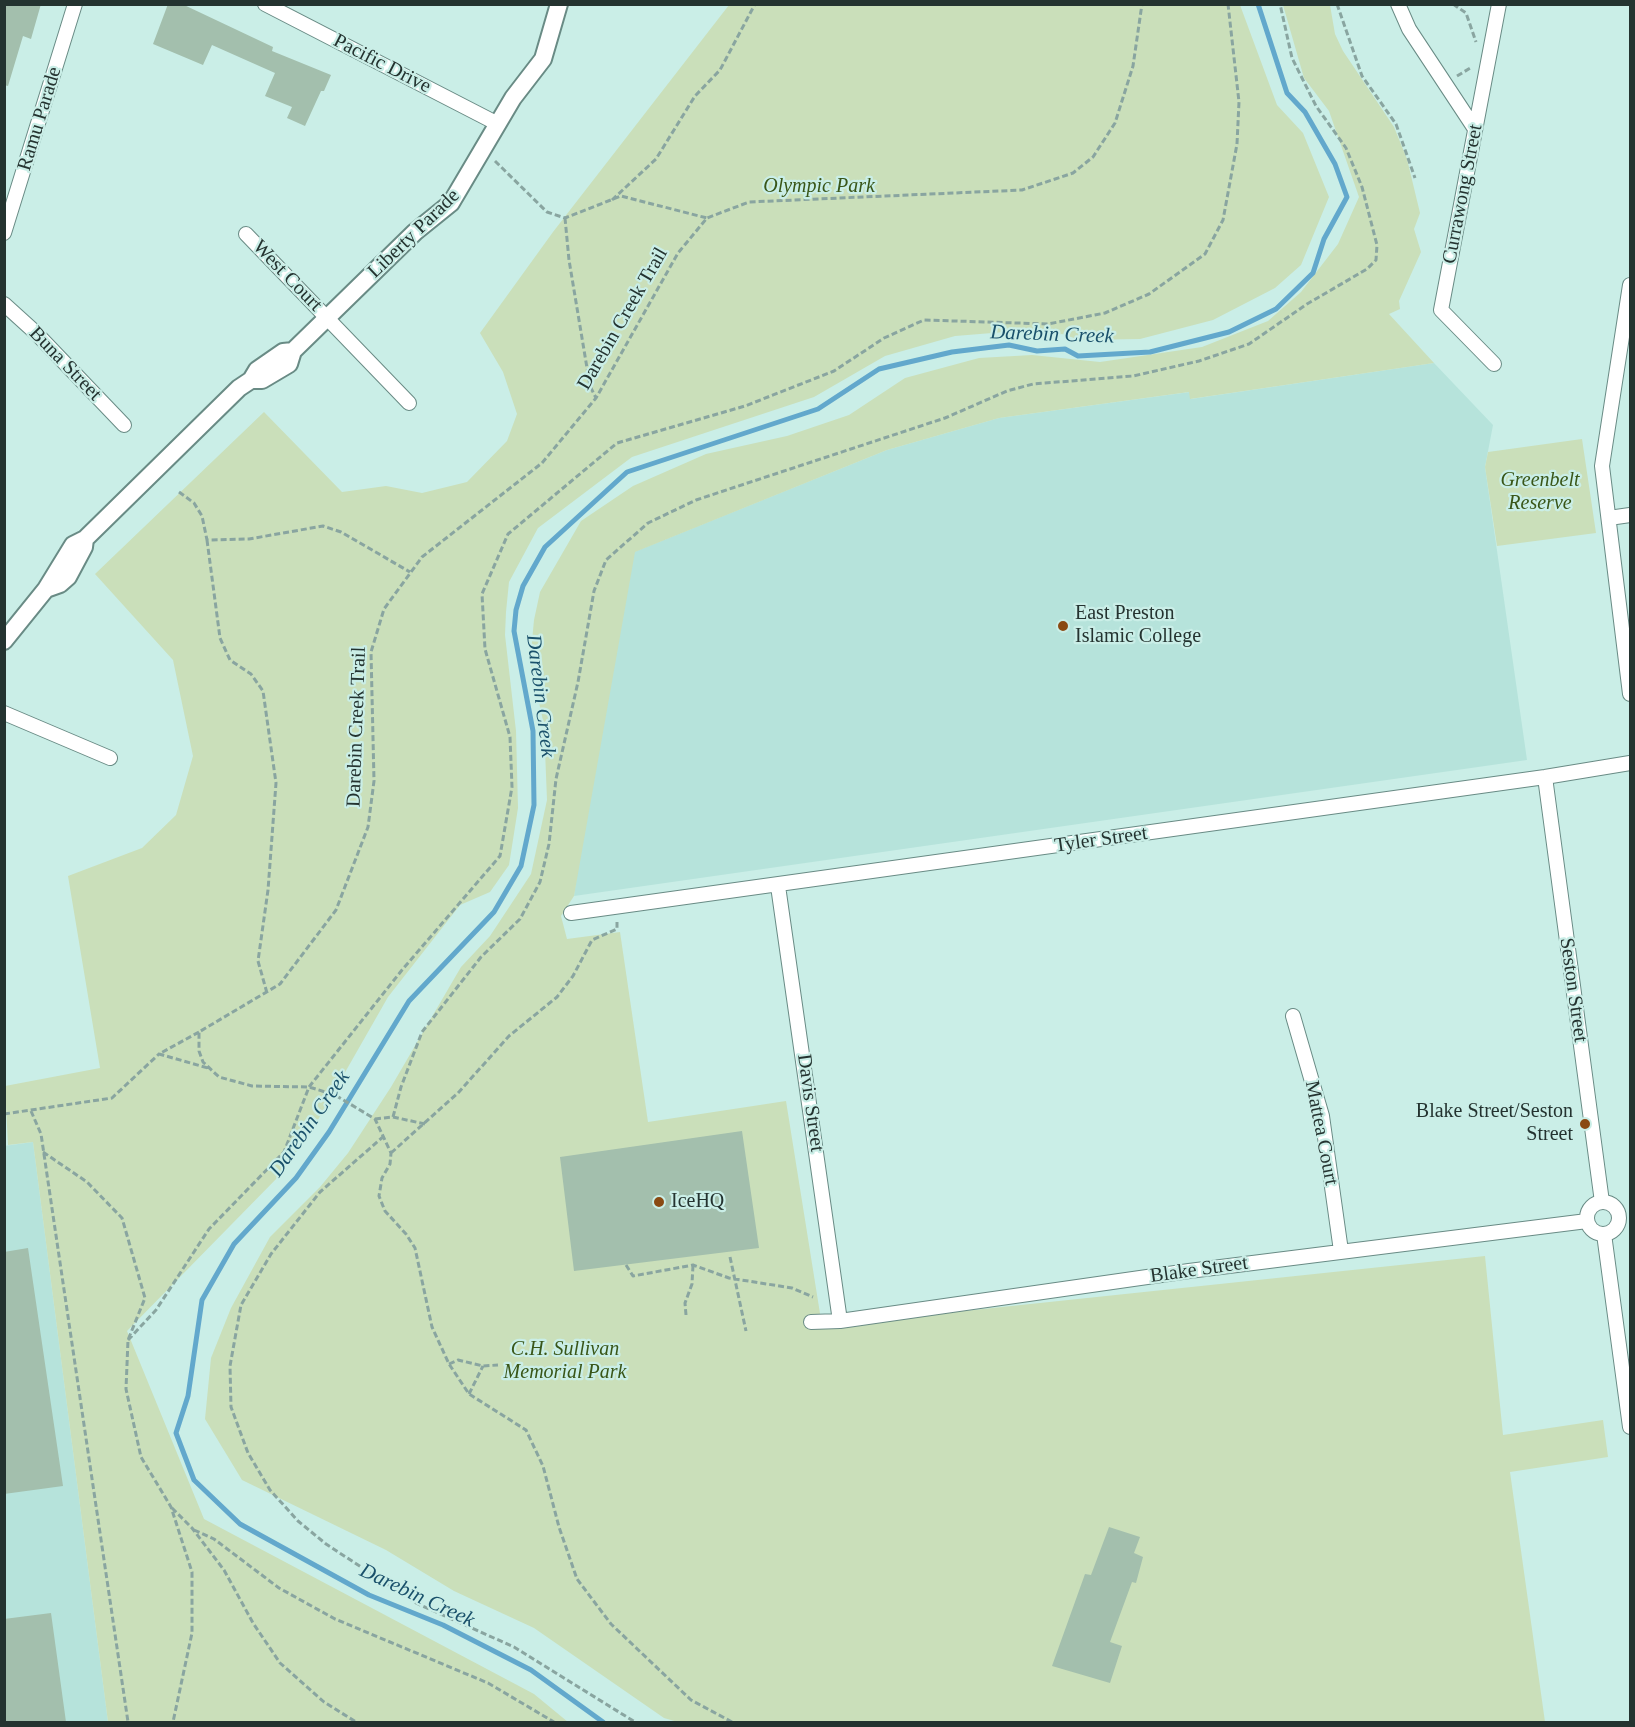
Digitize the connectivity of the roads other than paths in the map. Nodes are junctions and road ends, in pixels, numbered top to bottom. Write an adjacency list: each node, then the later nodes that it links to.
1 (75, 4): 8 (street, Ramu Parade)
2 (265, 4): 6 (street, Pacific Drive)
3 (560, 4): 6 (street, Liberty Parade)
4 (1398, 4): 7 (street)
5 (1499, 4): 7 (street, Currawong Street)
6 (498, 124): 12 (street, Liberty Parade)
7 (1475, 129): 13 (street, Currawong Street)
8 (4, 233)
9 (246, 234): 12 (street, West Court)
10 (1630, 285): 17 (street)
11 (4, 304): 15 (street, Buna Street)
12 (327, 318): 14 (street, West Court); 18 (street, Liberty Parade)
13 (1494, 364)
14 (409, 403)
15 (123, 425)
16 (1630, 515): 17 (street)
17 (1609, 518): 19 (street)
18 (4, 641)
19 (1630, 694)
20 (4, 713): 21 (street)
21 (110, 758)
22 (1630, 763): 23 (street, Tyler Street)
23 (1545, 777): 24 (street, Tyler Street); 27 (street, Seston Street)
24 (778, 886): 25 (street, Tyler Street); 32 (street, Davis Street)
25 (571, 913)
26 (1293, 1016): 31 (street, Mattea Court)
27 (1602, 1202): 28 (street); 29 (street)
28 (1625, 1215): 30 (street)
29 (1587, 1221): 30 (street); 31 (street, Blake Street)
30 (1604, 1234): 34 (street)
31 (1341, 1251): 32 (street, Blake Street)
32 (840, 1321): 33 (street, Blake Street)
33 (811, 1322)
34 (1630, 1426)

